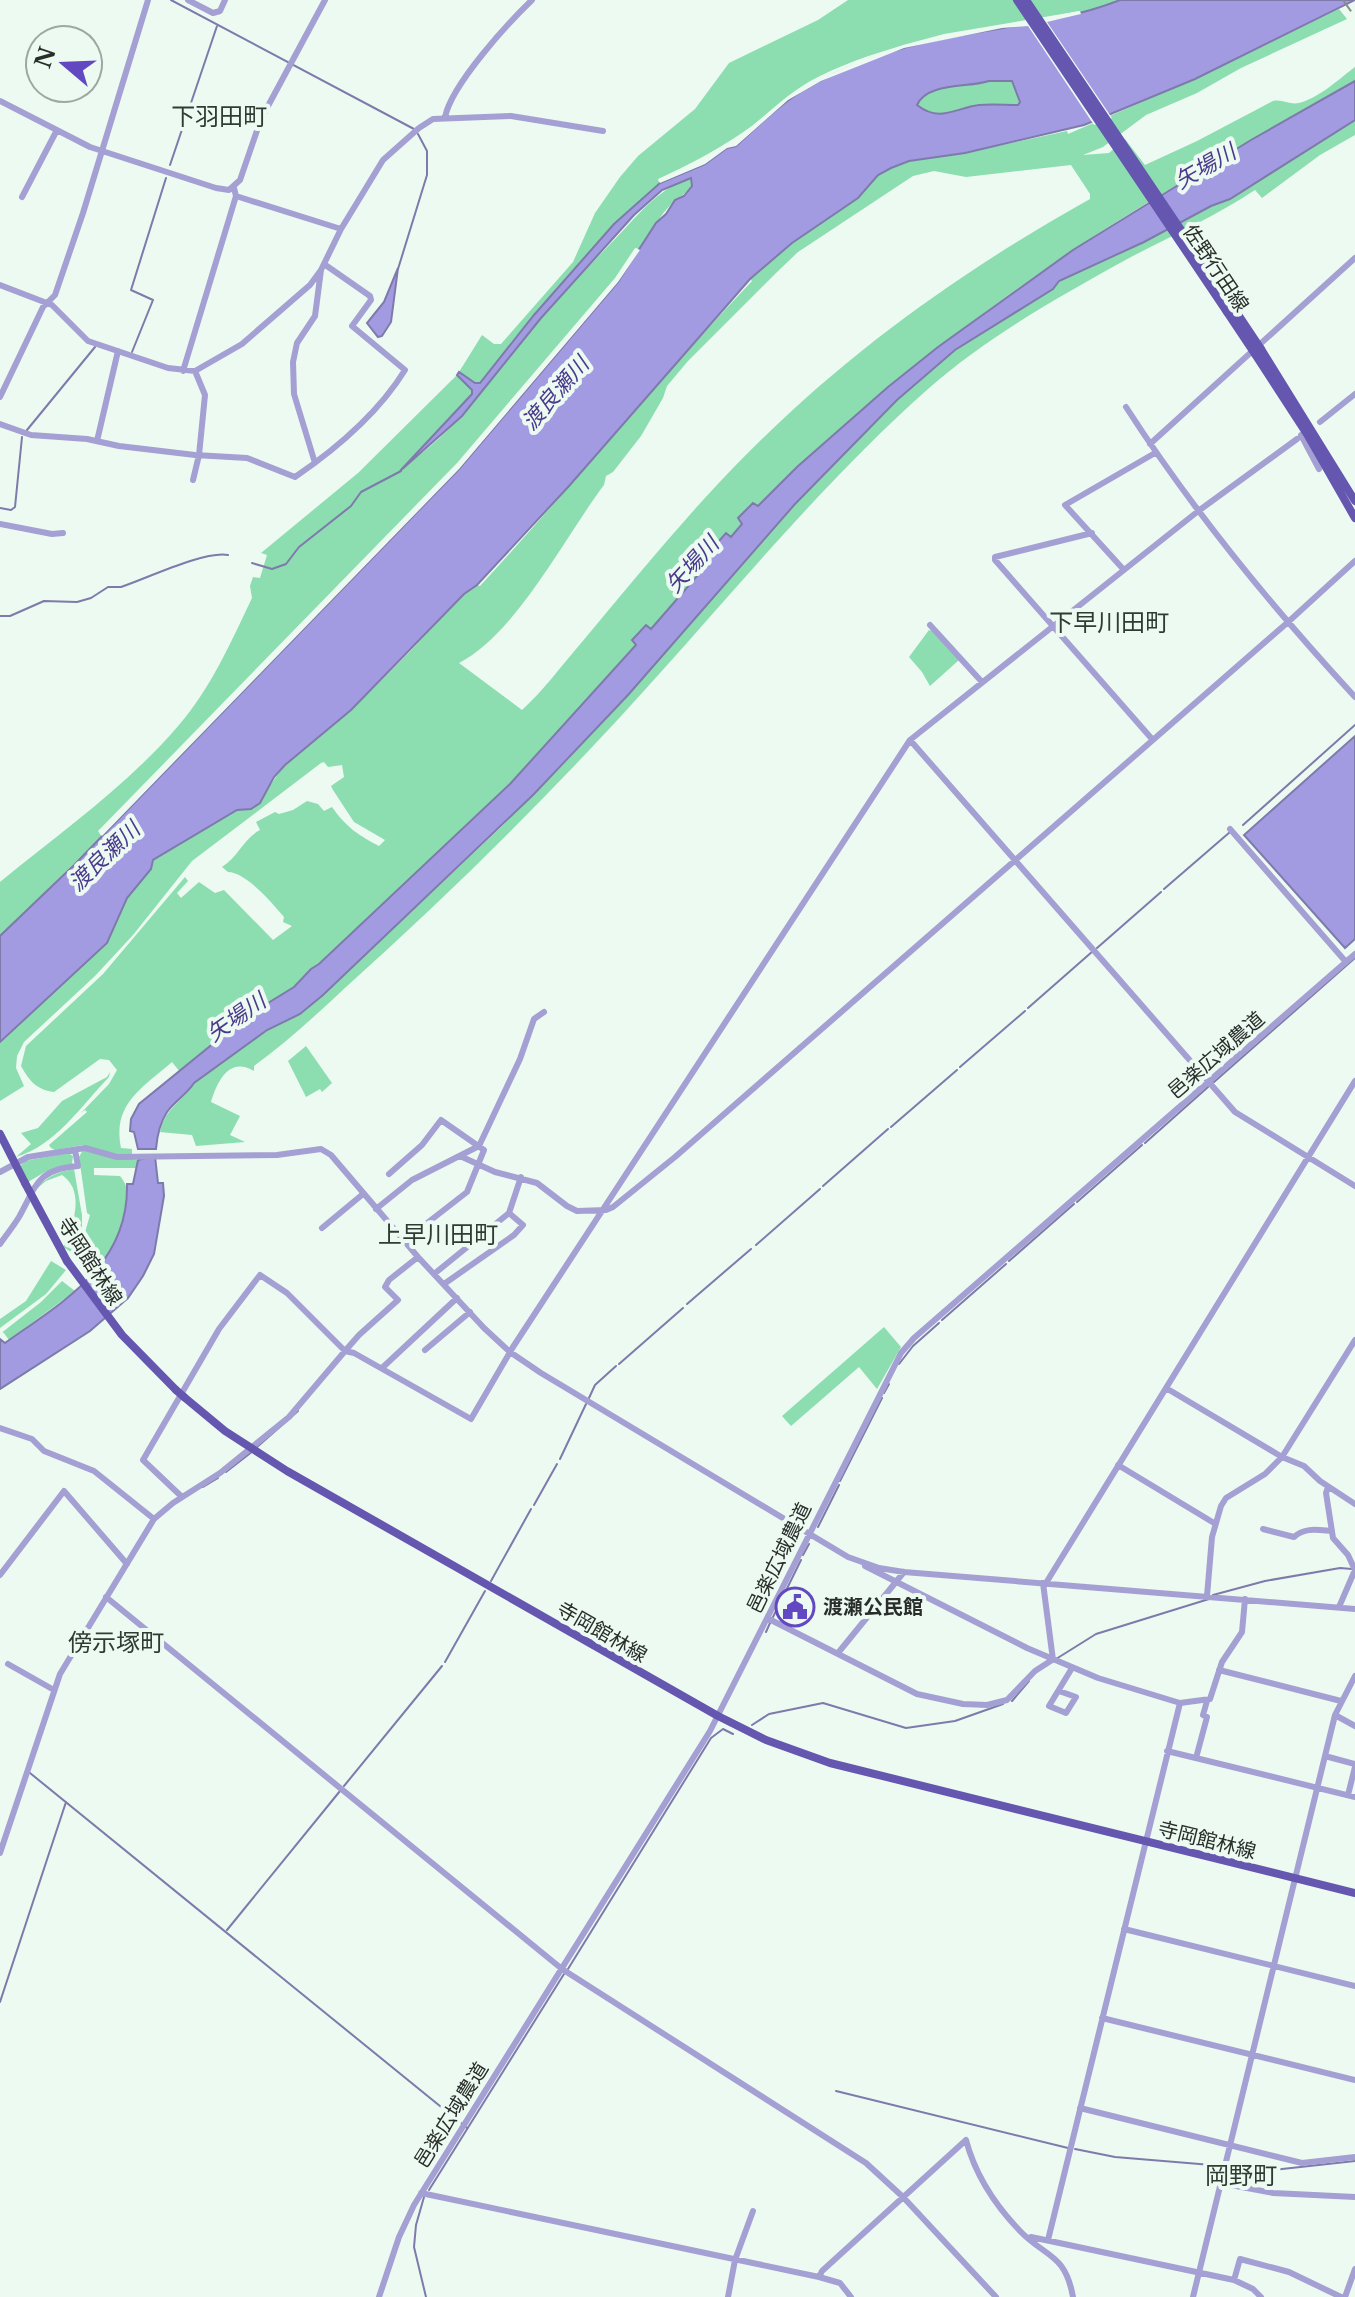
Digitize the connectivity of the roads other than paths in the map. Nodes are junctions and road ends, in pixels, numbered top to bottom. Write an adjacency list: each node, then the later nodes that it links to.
1 (148, 0): 12 (street)
2 (188, 0): 3 (street)
3 (225, 0)
4 (325, 0): 13 (street)
5 (532, 0): 9 (street)
6 (1017, 0): 21 (main road, 佐野行田線)
7 (1026, 0): 21 (main road, 佐野行田線)
8 (0, 101): 10 (street)
9 (445, 117): 11 (street); 15 (street)
10 (57, 130): 12 (street); 14 (street)
11 (603, 131)
12 (102, 151): 13 (street); 22 (street)
13 (235, 192): 15 (street); 25 (street)
14 (22, 197)
15 (341, 229): 18 (street)
16 (1355, 258): 17 (street)
17 (1347, 266): 19 (street); 34 (street)
18 (322, 267): 26 (street); 37 (street); 37 (street)
19 (1355, 274)
20 (0, 285): 22 (street)
21 (1221, 296): 24 (main road, 佐野行田線, bridge)
22 (47, 302): 23 (street); 27 (street)
23 (118, 351): 25 (street); 33 (street)
24 (1258, 352): 32 (main road, 佐野行田線); 40 (main road, 佐野行田線)
25 (183, 371): 26 (street)
26 (195, 371): 36 (street)
27 (1, 395)
28 (1354, 398): 30 (street)
29 (1126, 407): 34 (street)
30 (1320, 422)
31 (0, 424): 33 (street)
32 (1302, 437): 38 (street); 41 (street); 42 (main road, 佐野行田線)
33 (97, 441): 36 (street)
34 (1150, 444): 35 (street)
35 (1155, 453): 41 (street); 45 (street)
36 (199, 455): 37 (street); 39 (street)
37 (315, 463)
38 (1319, 469)
39 (193, 480)
40 (1355, 501)
41 (1197, 512): 47 (street); 48 (street)
42 (1355, 518)
43 (0, 524): 44 (street)
44 (63, 533)
45 (1092, 533): 47 (street); 50 (street)
46 (1355, 561): 48 (street)
47 (1124, 570): 50 (street)
48 (1287, 623): 52 (street); 53 (street)
49 (930, 625): 51 (street)
50 (1054, 626): 51 (street); 53 (street)
51 (982, 682): 54 (street)
52 (1355, 697)
53 (1152, 739): 56 (street)
54 (910, 740): 56 (street); 75 (street)
55 (1230, 829): 58 (street)
56 (1016, 859): 61 (street); 75 (street)
57 (1355, 954): 58 (street, 邑楽広域農道)
58 (1346, 962): 61 (street, 邑楽広域農道)
59 (544, 1012): 63 (street)
60 (1355, 1081): 66 (street)
61 (1209, 1082): 66 (street); 102 (street, 邑楽広域農道)
62 (0, 1134): 67 (main road, 寺岡館林線)
63 (479, 1146): 65 (street); 68 (street); 70 (street)
64 (75, 1150): 67 (street); 73 (street); 79 (street)
65 (460, 1156): 68 (street); 74 (street)
66 (1308, 1157): 72 (street); 90 (street)
67 (14, 1162): 69 (street); 92 (main road, 寺岡館林線, bridge)
68 (479, 1165): 71 (street); 78 (street)
69 (0, 1172)
70 (389, 1174)
71 (521, 1177): 75 (street); 76 (street)
72 (1355, 1186)
73 (363, 1194): 74 (street); 77 (street)
74 (376, 1209): 78 (street)
75 (602, 1211): 88 (street)
76 (509, 1213): 81 (street); 82 (street)
77 (322, 1228)
78 (404, 1241): 80 (street)
79 (0, 1244)
80 (418, 1257): 81 (street); 87 (street)
81 (434, 1274): 82 (street)
82 (444, 1284): 83 (street)
83 (457, 1298): 84 (street); 89 (street)
84 (470, 1312): 86 (street); 88 (street)
85 (1355, 1340): 93 (street)
86 (425, 1350)
87 (345, 1351): 89 (street); 92 (street); 96 (street)
88 (510, 1352): 89 (street); 102 (street)
89 (382, 1368)
90 (1166, 1388): 93 (street); 94 (street)
91 (0, 1428): 98 (street)
92 (250, 1449): 96 (street); 128 (main road, 寺岡館林線)
93 (1282, 1457): 95 (street); 99 (street)
94 (1118, 1465): 99 (street); 109 (street)
95 (1328, 1487): 97 (street); 101 (street)
96 (182, 1497): 98 (street)
97 (1355, 1504)
98 (154, 1519): 104 (street)
99 (1214, 1523): 110 (street)
100 (1263, 1529): 101 (street)
101 (1332, 1531): 105 (street)
102 (809, 1534): 103 (street); 115 (street, 邑楽広域農道)
103 (860, 1562): 106 (street); 108 (street)
104 (127, 1564): 107 (street); 111 (street)
105 (1355, 1567): 113 (street)
106 (904, 1572): 108 (street); 109 (street)
107 (0, 1575)
108 (894, 1582): 116 (street); 117 (street)
109 (1045, 1583): 110 (street); 117 (street)
110 (1207, 1596): 112 (street)
111 (106, 1597): 122 (street); 142 (street)
112 (1245, 1599): 113 (street); 120 (street)
113 (1339, 1607): 114 (street)
114 (1355, 1609)
115 (767, 1618): 116 (street); 128 (street, 邑楽広域農道)
116 (838, 1653): 117 (street)
117 (1053, 1660): 119 (street)
118 (8, 1664): 122 (street)
119 (1072, 1668): 123 (street); 126 (street)
120 (1219, 1670): 124 (street); 125 (street)
121 (1355, 1676): 125 (street)
122 (54, 1690): 137 (street)
123 (1059, 1691)
124 (1207, 1701): 126 (street); 132 (street)
125 (1341, 1701): 127 (street)
126 (1180, 1703): 130 (street)
127 (1335, 1715): 129 (street); 131 (street)
128 (718, 1716): 136 (main road, 寺岡館林線); 142 (street, 邑楽広域農道)
129 (1355, 1726)
130 (1167, 1751): 132 (street); 136 (street)
131 (1325, 1756): 133 (street); 134 (street)
132 (1196, 1758): 134 (street)
133 (1355, 1766): 135 (street)
134 (1317, 1788): 135 (street); 138 (street)
135 (1352, 1796)
136 (1146, 1841): 138 (main road, 寺岡館林線); 140 (street)
137 (0, 1853)
138 (1295, 1878): 139 (main road, 寺岡館林線); 141 (street)
139 (1355, 1893)
140 (1124, 1929): 141 (street); 144 (street)
141 (1274, 1965): 143 (street); 145 (street)
142 (562, 1969): 151 (street, 邑楽広域農道); 152 (street)
143 (1355, 1986)
144 (1102, 2018): 145 (street); 147 (street)
145 (1252, 2054): 146 (street); 148 (street)
146 (1355, 2080)
147 (1080, 2108): 148 (street); 156 (street)
148 (1230, 2144): 149 (street); 150 (street)
149 (1355, 2157)
150 (1220, 2183): 153 (street); 159 (street)
151 (421, 2193): 157 (street); 162 (street, 邑楽広域農道)
152 (903, 2197): 155 (street); 160 (street); 165 (street)
153 (1355, 2197)
154 (753, 2211): 157 (street)
155 (1026, 2236): 156 (street); 166 (street)
156 (1048, 2240): 159 (street)
157 (735, 2260): 160 (street); 163 (street)
158 (1355, 2269): 169 (street)
159 (1198, 2274): 161 (street); 167 (street)
160 (819, 2277): 164 (street)
161 (1234, 2280): 168 (street); 169 (street)
162 (379, 2297)
163 (728, 2297)
164 (851, 2297)
165 (996, 2297)
166 (1073, 2297)
167 (1193, 2297)
168 (1261, 2297)
169 (1343, 2297)

